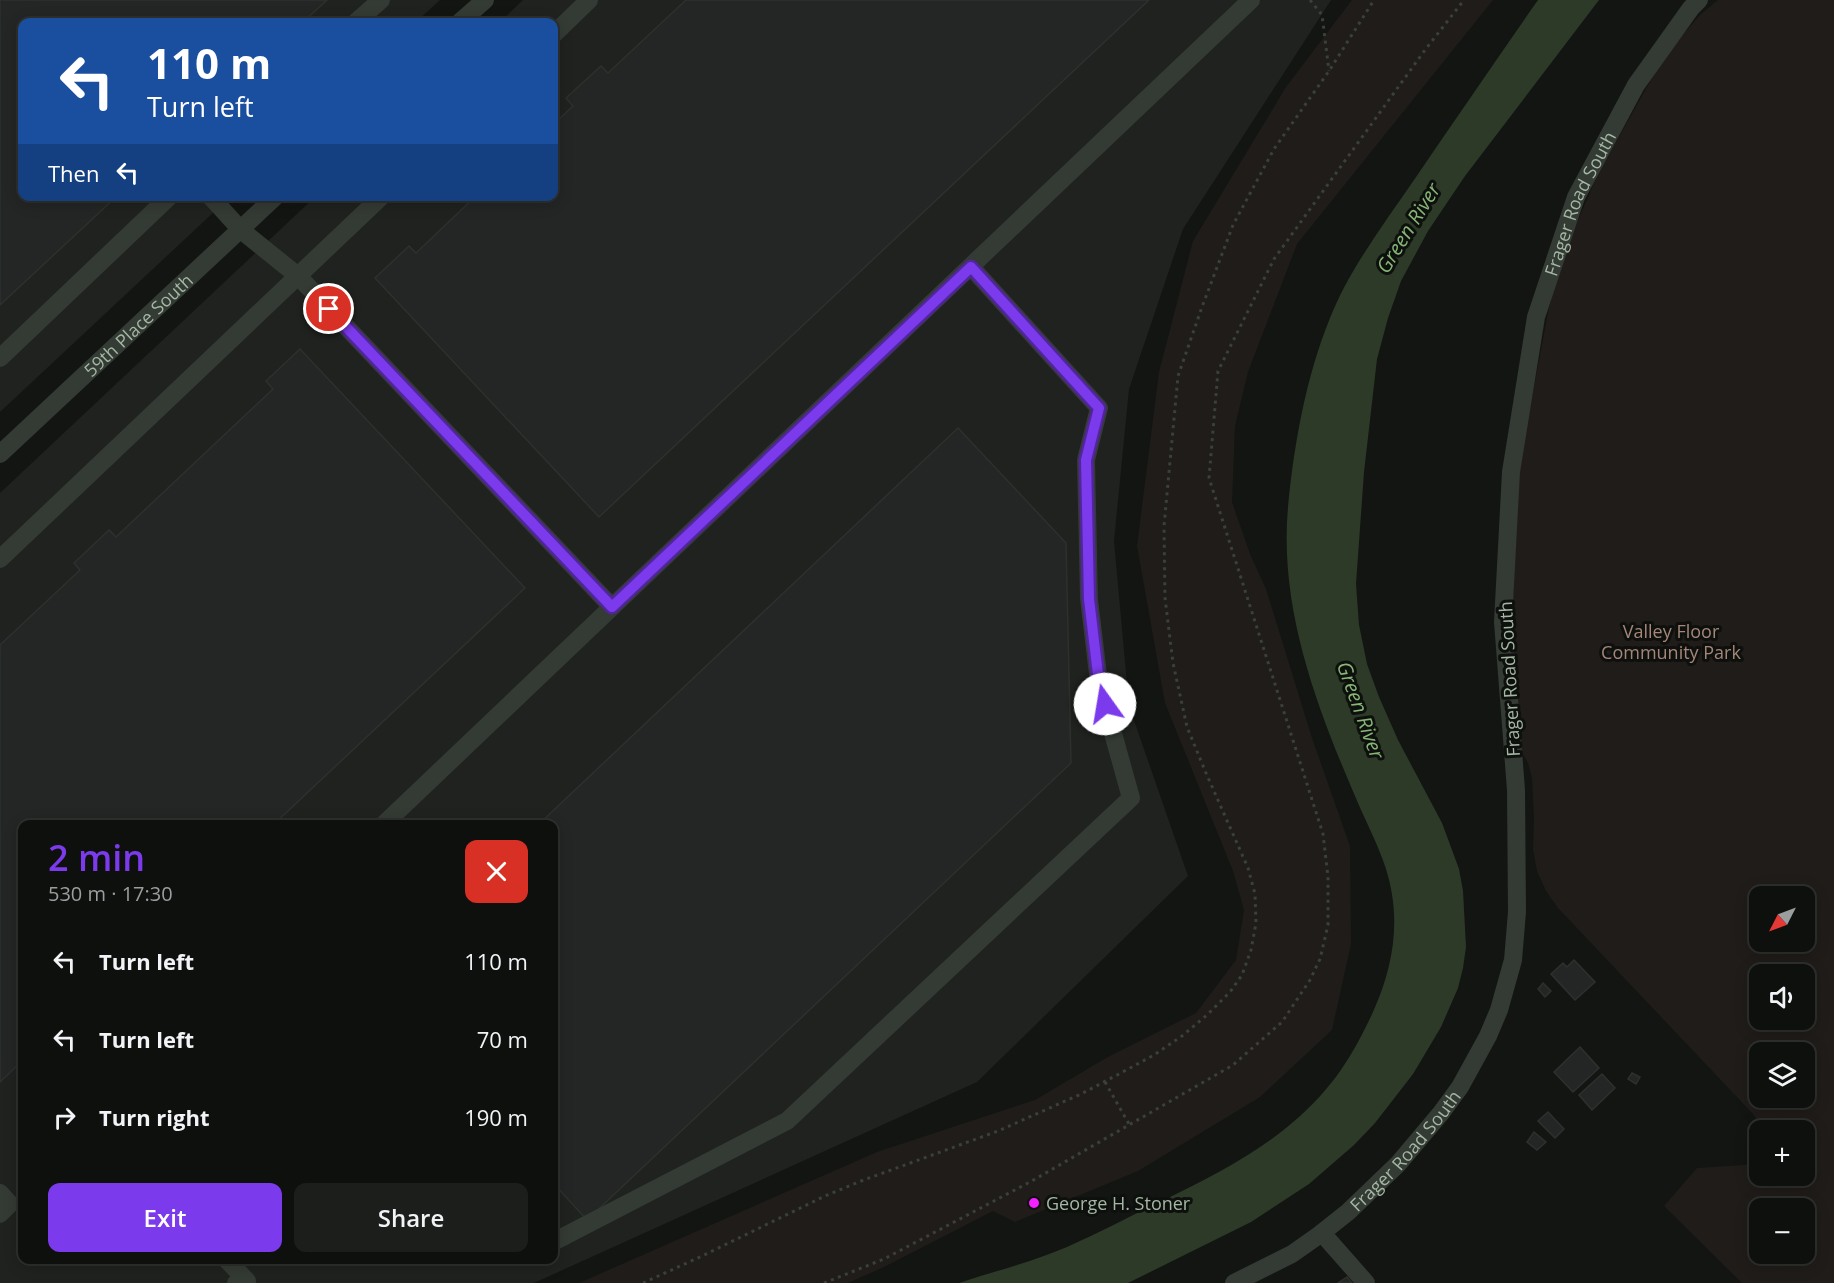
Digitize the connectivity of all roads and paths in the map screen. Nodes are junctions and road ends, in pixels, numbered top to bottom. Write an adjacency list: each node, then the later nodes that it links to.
1 (381, 0): 8 (street)
2 (485, 0): 9 (street)
3 (589, 0): 10 (street)
4 (1251, 0): 17 (street)
5 (1310, 0): 11 (path)
6 (1464, 0): 25 (path)
7 (1699, 0): 28 (street, Frager Road South)
8 (361, 18)
9 (465, 18)
10 (558, 30)
11 (1329, 71)
12 (165, 201): 19 (street)
13 (215, 201): 16 (street)
14 (271, 201): 16 (street, 59th Place South)
15 (377, 201): 18 (street)
16 (241, 230): 18 (street); 20 (street, 59th Place South)
17 (971, 267): 22 (street); 29 (street)
18 (298, 276): 21 (street); 22 (street)
19 (0, 358)
20 (0, 454)
21 (0, 559)
22 (612, 607): 23 (street)
23 (388, 820)
24 (1104, 1082): 25 (path)
25 (1130, 1124): 32 (path)
26 (0, 1193): 27 (street)
27 (0, 1214)
28 (1323, 1233): 33 (street, Frager Road South); 34 (street)
29 (558, 1239)
30 (230, 1264): 31 (street)
31 (236, 1283)
32 (824, 1283)
33 (1234, 1283)
34 (1366, 1283)

